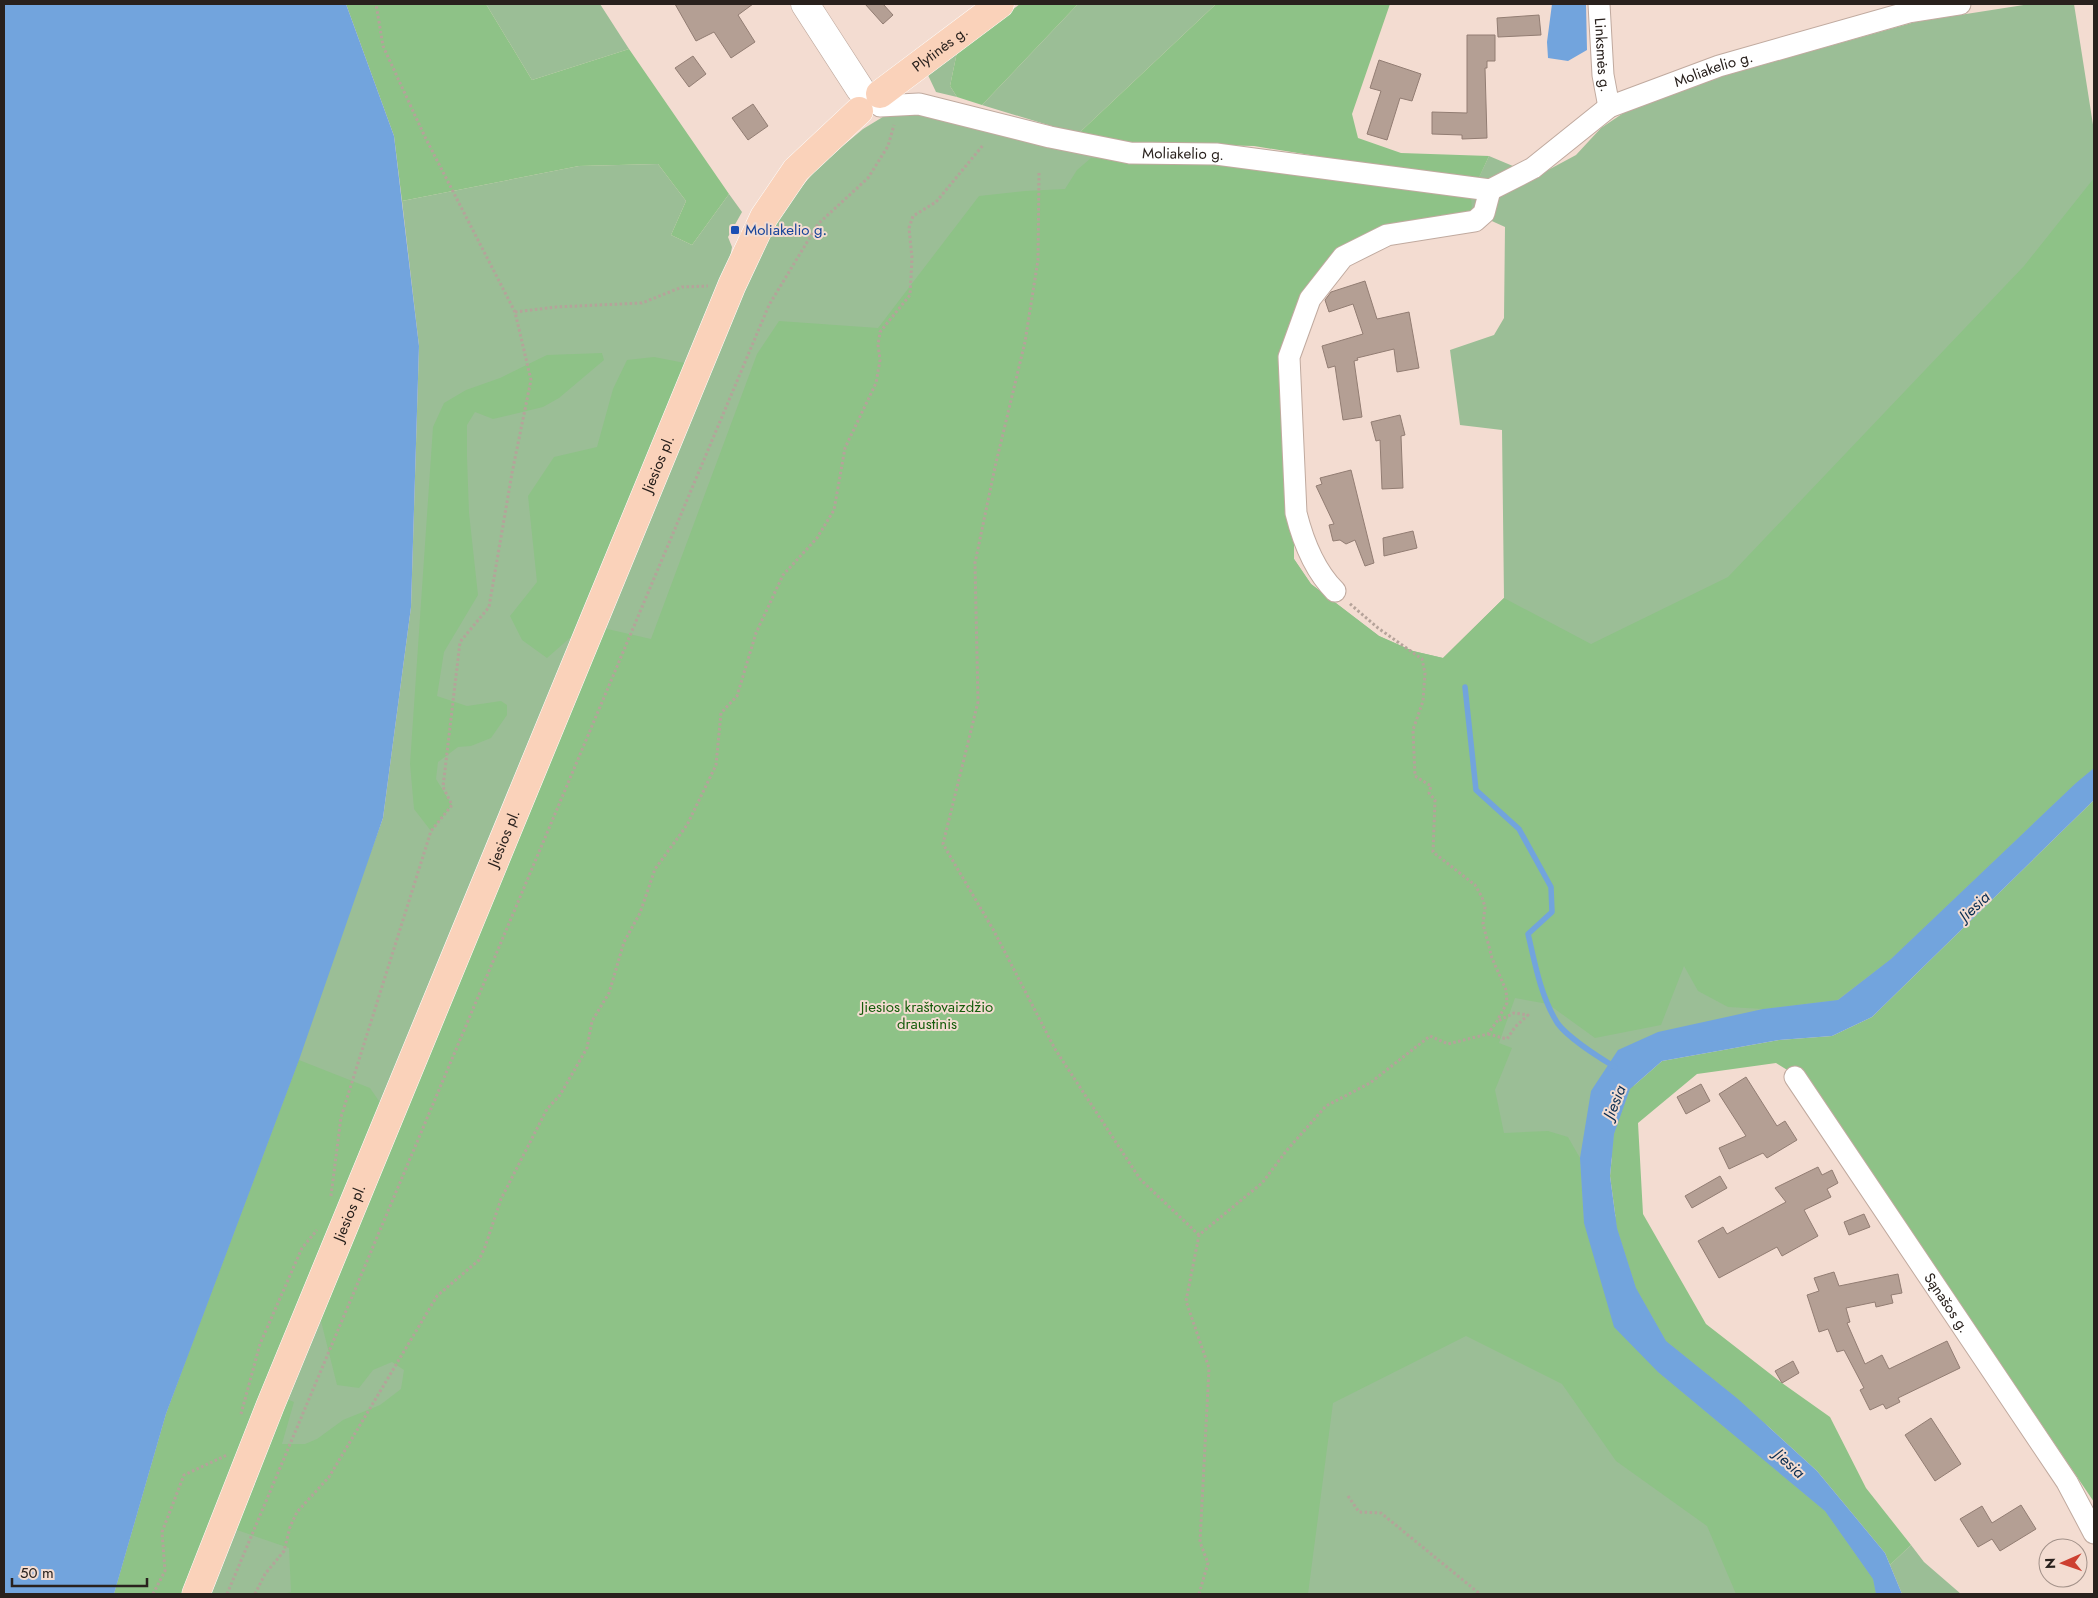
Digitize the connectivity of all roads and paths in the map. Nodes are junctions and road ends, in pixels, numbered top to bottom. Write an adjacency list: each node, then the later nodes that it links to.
1 (376, 4): 13 (path)
2 (805, 4): 7 (main road)
3 (1000, 4): 7 (main road, Plytinės g.)
4 (1599, 4): 8 (street, Linksmės g.)
5 (1960, 4): 6 (street, Moliakelio g.)
6 (1908, 8): 8 (street, Moliakelio g.)
7 (876, 101): 11 (street, Moliakelio g.); 12 (main road, Jiesios pl.); 27 (path)
8 (1609, 106): 11 (street, Moliakelio g.)
9 (984, 144): 28 (path)
10 (1039, 173): 20 (path)
11 (1490, 190): 14 (street)
12 (732, 285): 13 (path); 26 (main road, Jiesios pl.)
13 (515, 312): 18 (path)
14 (1335, 591): 15 (path)
15 (1497, 1021): 16 (path); 16 (path)
16 (1488, 1034): 20 (path)
17 (1795, 1077): 24 (street, Sąnašos g.)
18 (331, 1199)
19 (318, 1229): 21 (path)
20 (1199, 1235): 29 (path)
21 (240, 1417)
22 (230, 1454): 25 (path)
23 (1348, 1496): 30 (path)
24 (2094, 1533)
25 (153, 1594)
26 (196, 1594)
27 (227, 1594)
28 (255, 1594)
29 (1198, 1594)
30 (1480, 1594)

